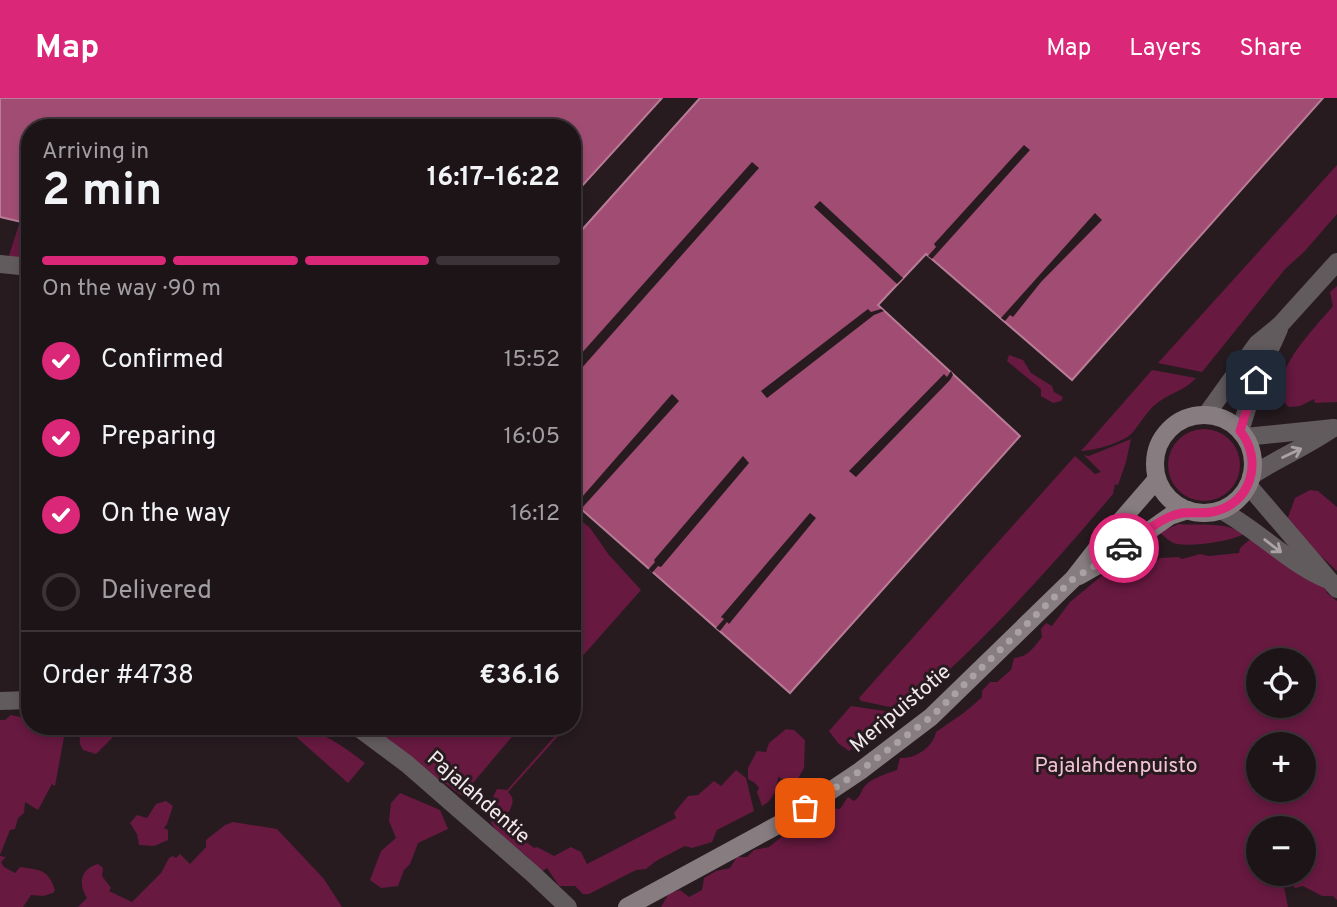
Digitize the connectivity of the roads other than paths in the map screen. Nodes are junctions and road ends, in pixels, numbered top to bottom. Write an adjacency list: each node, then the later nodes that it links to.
1 (1337, 262): 4 (street)
2 (0, 264): 3 (street)
3 (21, 266)
4 (1280, 325): 5 (street); 7 (street)
5 (1206, 415): 7 (main road); 8 (main road)
6 (1335, 427): 7 (street); 9 (street, one-way to 6)
7 (1242, 434): 9 (main road)
8 (1157, 479): 10 (main road); 12 (main road, Meripuistotie)
9 (1250, 480): 11 (main road); 13 (street)
10 (1188, 510): 11 (main road); 12 (main road, Meripuistotie)
11 (1221, 510): 13 (street, one-way to 13)
12 (1073, 579): 17 (main road, Meripuistotie)
13 (1332, 584)
14 (0, 701): 15 (street)
15 (21, 701)
16 (368, 735): 18 (street, Pajalahdentie)
17 (630, 906)
18 (568, 907)

